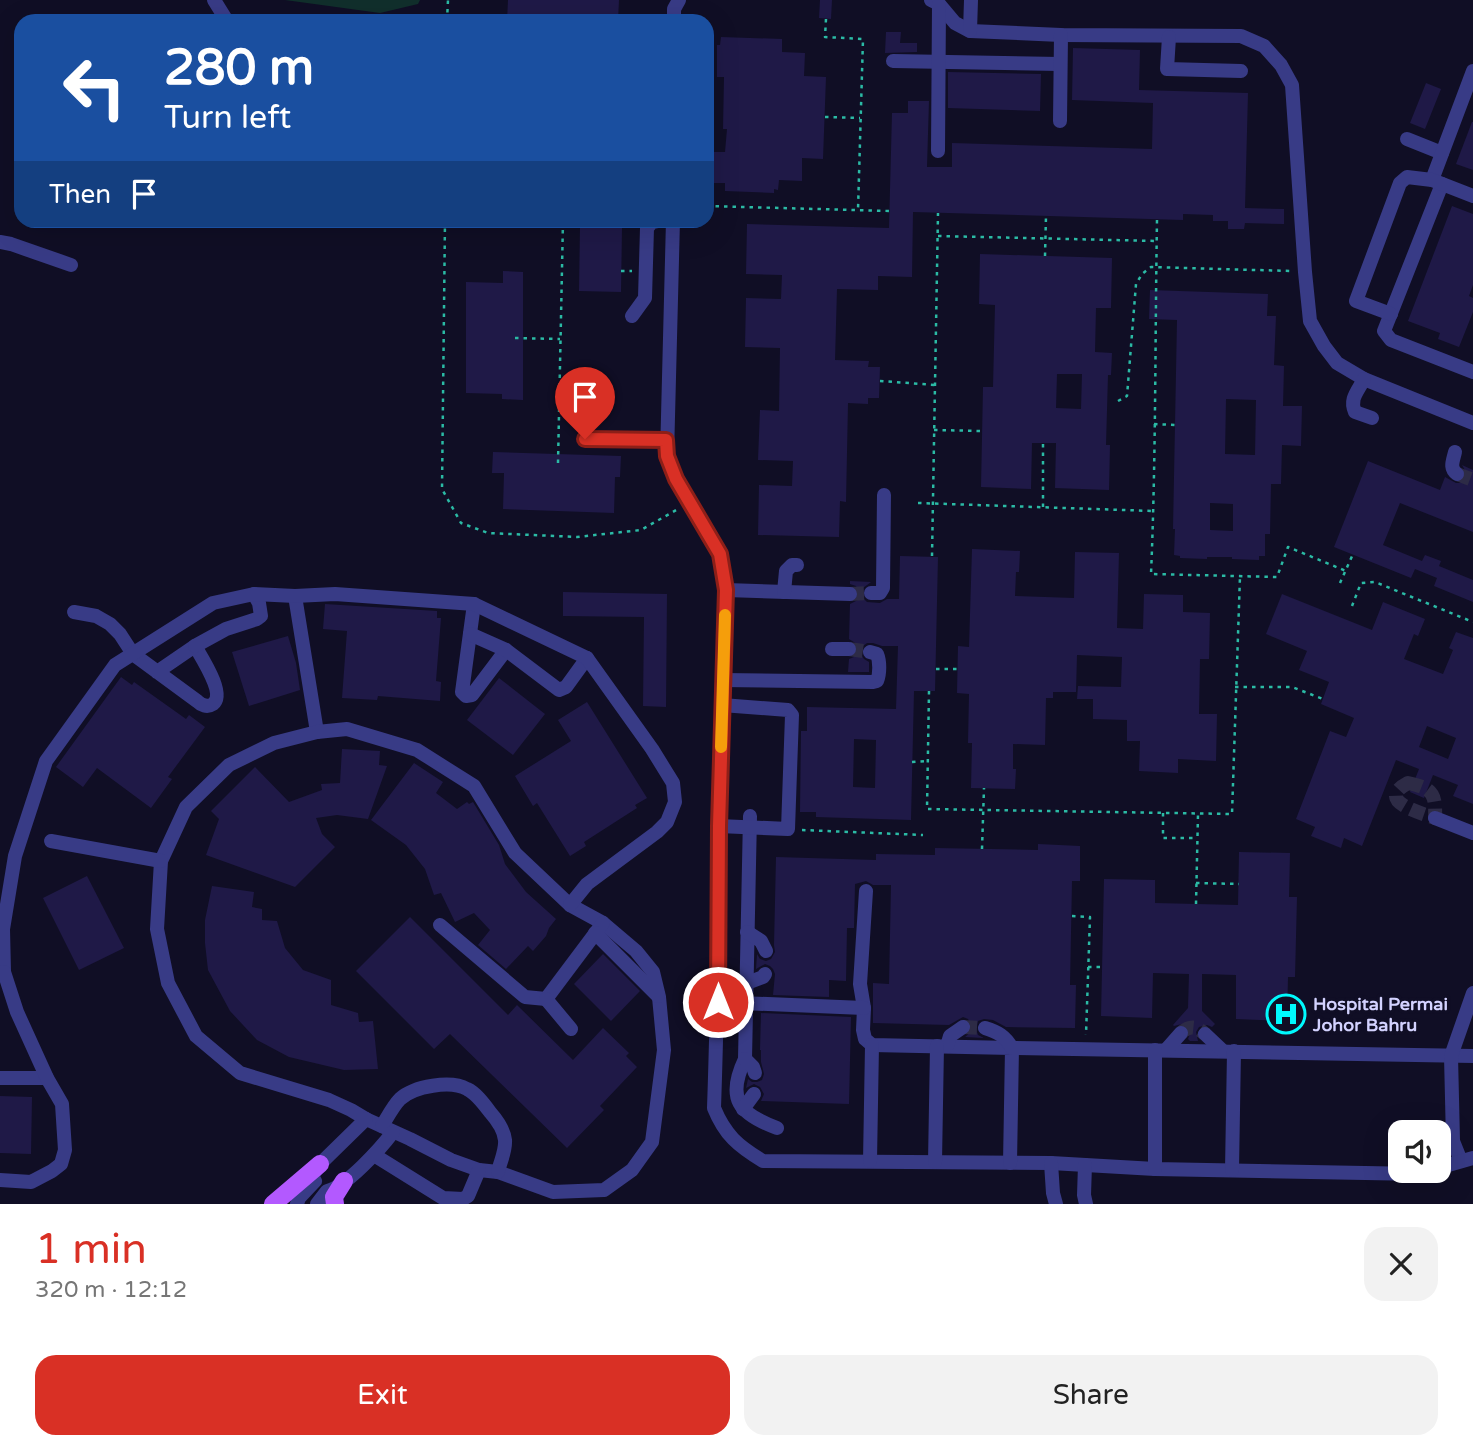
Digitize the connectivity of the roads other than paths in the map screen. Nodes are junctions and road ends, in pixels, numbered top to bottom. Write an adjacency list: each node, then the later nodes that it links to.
1 (971, 0): 3 (street)
2 (935, 2): 3 (street); 7 (street)
3 (970, 31): 4 (street)
4 (1061, 35): 5 (street); 8 (street)
5 (1169, 37): 9 (street); 26 (street)
6 (893, 61): 7 (street)
7 (939, 62): 8 (street); 13 (street)
8 (1060, 64): 11 (street)
9 (1241, 71)
10 (1472, 78): 14 (street)
11 (1060, 121)
12 (1407, 139): 14 (street)
13 (937, 151)
14 (1442, 153): 15 (street)
15 (1437, 182): 16 (street); 23 (street); 23 (street)
16 (1473, 196)
17 (647, 228): 21 (street)
18 (673, 228): 22 (street)
19 (0, 242): 20 (street)
20 (71, 265)
21 (645, 298): 22 (street); 24 (street)
22 (671, 298): 30 (street)
23 (1391, 314): 25 (street)
24 (632, 316)
25 (1473, 372)
26 (1364, 379): 27 (street); 28 (street)
27 (1371, 418)
28 (1473, 424)
29 (585, 439): 30 (street)
30 (666, 440): 35 (street)
31 (1455, 452): 32 (street)
32 (1457, 474)
33 (884, 495): 37 (street)
34 (797, 565): 36 (street)
35 (726, 590): 36 (street); 52 (street)
36 (788, 592): 39 (street)
37 (871, 593)
38 (254, 594): 40 (street); 44 (street); 49 (street)
39 (850, 594)
40 (295, 596): 41 (street); 54 (street)
41 (474, 604): 43 (street); 50 (street)
42 (74, 612): 49 (street)
43 (470, 634): 47 (street); 47 (street)
44 (195, 646): 51 (street); 51 (street)
45 (831, 649): 46 (street)
46 (849, 649)
47 (506, 650): 50 (street)
48 (870, 652): 52 (street)
49 (133, 654): 51 (street); 67 (street)
50 (587, 658): 62 (street)
51 (158, 672)
52 (723, 680): 53 (street)
53 (722, 705): 56 (street); 57 (street)
54 (317, 732): 60 (street); 62 (street)
55 (1435, 818): 58 (street)
56 (750, 821): 57 (street); 65 (street)
57 (719, 826): 72 (street)
58 (1473, 833)
59 (51, 841): 60 (street)
60 (161, 861): 93 (street)
61 (866, 891): 74 (street)
62 (570, 905): 64 (street)
63 (440, 925): 71 (street)
64 (599, 928): 71 (street); 106 (street)
65 (747, 932): 66 (street); 69 (street)
66 (766, 951)
67 (2, 972): 90 (street)
68 (765, 974): 69 (street)
69 (747, 983): 73 (street)
70 (1473, 993): 85 (street)
71 (546, 999): 77 (street)
72 (718, 1002): 73 (street); 98 (street)
73 (746, 1003): 74 (street); 87 (street)
74 (864, 1008): 80 (street)
75 (963, 1027): 81 (street)
76 (985, 1028): 82 (street)
77 (571, 1029)
78 (1181, 1033): 83 (street)
79 (1206, 1034): 84 (street)
80 (872, 1045): 81 (street); 98 (street)
81 (942, 1046): 82 (street); 99 (street)
82 (1012, 1048): 83 (street); 100 (street)
83 (1160, 1050): 84 (street); 103 (street)
84 (1229, 1051): 85 (street); 105 (street)
85 (1451, 1056): 86 (street); 97 (street)
86 (1473, 1056)
87 (745, 1059): 88 (street); 92 (street)
88 (755, 1073)
89 (0, 1078): 90 (street)
90 (47, 1078): 109 (street)
91 (754, 1094): 92 (street)
92 (743, 1109): 94 (street)
93 (366, 1119): 95 (street); 107 (street)
94 (777, 1128)
95 (387, 1129): 96 (street); 104 (street); 106 (street)
96 (374, 1155): 104 (street); 110 (street)
97 (1467, 1160)
98 (870, 1161): 99 (street)
99 (935, 1162): 100 (street)
100 (1010, 1163): 101 (street)
101 (1051, 1163): 102 (street); 112 (street)
102 (1086, 1166): 103 (street); 113 (street)
103 (1155, 1169): 105 (street)
104 (479, 1170): 106 (street)
105 (1232, 1170): 108 (street)
106 (498, 1172)
107 (317, 1173): 111 (street); 114 (main road); 115 (street)
108 (1388, 1173)
109 (0, 1180)
110 (344, 1181): 111 (main road)
111 (331, 1198): 116 (street)
112 (1052, 1200)
113 (1084, 1201)
114 (273, 1204)
115 (297, 1204)
116 (317, 1204)

